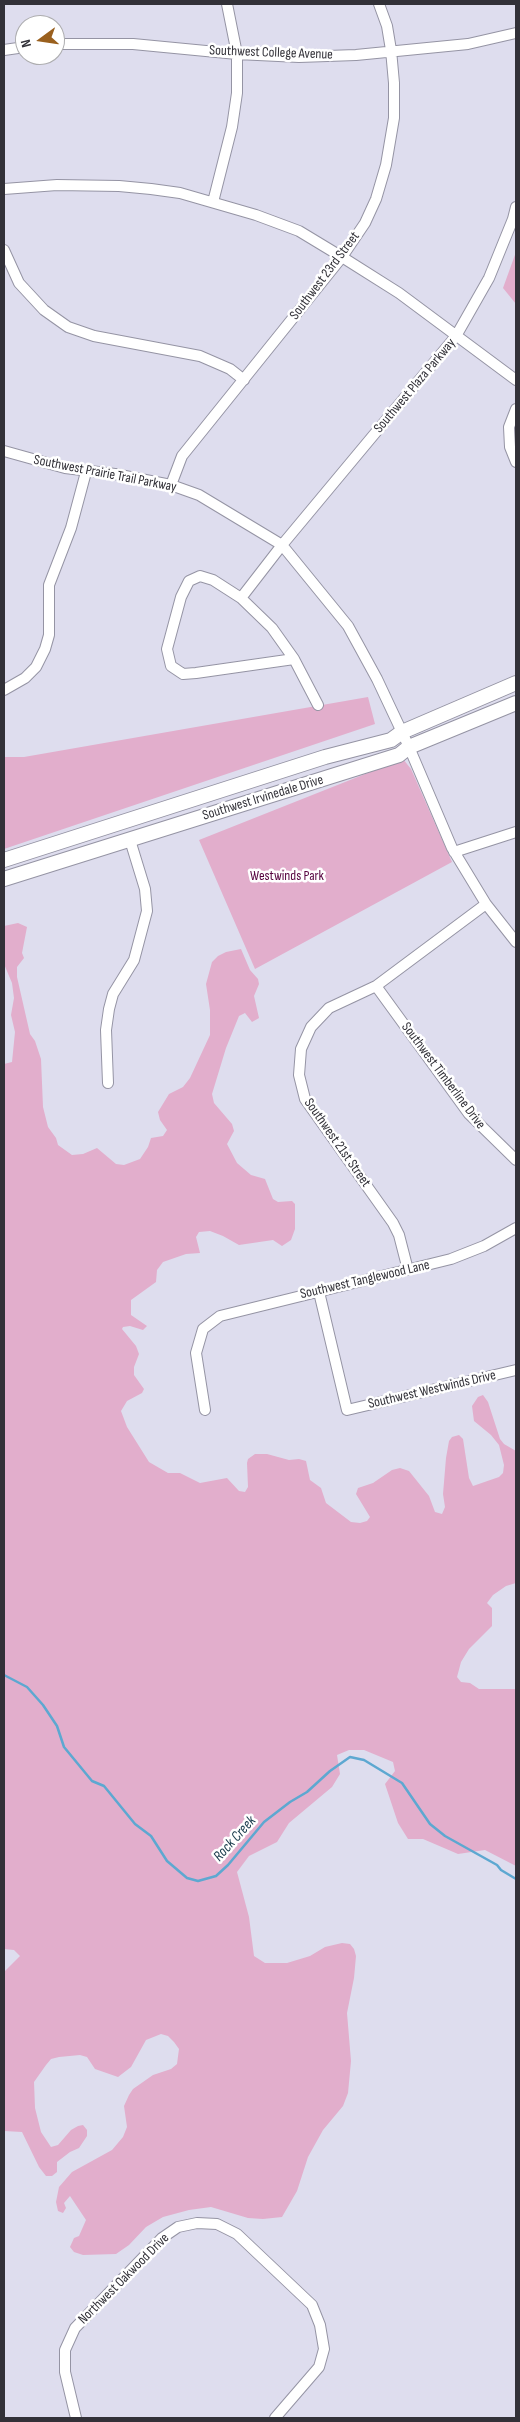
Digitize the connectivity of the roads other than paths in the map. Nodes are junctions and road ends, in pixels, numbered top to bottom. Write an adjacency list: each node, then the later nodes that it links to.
1 (227, 4): 6 (street)
2 (379, 4): 5 (street, Southwest 23rd Street)
3 (516, 33): 5 (street, Southwest College Avenue)
4 (65, 44): 6 (street, Southwest College Avenue)
5 (391, 50): 6 (street, Southwest College Avenue); 11 (street, Southwest 23rd Street)
6 (237, 54): 8 (street)
7 (4, 189): 8 (street)
8 (212, 202): 11 (street)
9 (516, 207): 12 (street, Southwest Plaza Parkway)
10 (4, 250): 13 (street)
11 (342, 257): 12 (street); 13 (street, Southwest 23rd Street)
12 (456, 336): 14 (street); 20 (street, Southwest Plaza Parkway)
13 (244, 380): 19 (street, Southwest 23rd Street)
14 (516, 380)
15 (516, 409): 17 (street)
16 (4, 452): 18 (street, Southwest Prairie Trail Parkway)
17 (516, 462)
18 (86, 472): 19 (street, Southwest Prairie Trail Parkway); 24 (street)
19 (171, 485): 20 (street, Southwest Prairie Trail Parkway)
20 (282, 545): 21 (street, Southwest Plaza Parkway); 27 (street, Southwest Prairie Trail Parkway)
21 (241, 598): 22 (street); 22 (street)
22 (294, 659): 26 (street)
23 (516, 683): 27 (main road, Southwest Irvinedale Drive)
24 (4, 690)
25 (516, 702): 28 (main road, Southwest Irvinedale Drive)
26 (318, 705)
27 (402, 732): 28 (street, Southwest Prairie Trail Parkway); 32 (main road, Southwest Irvinedale Drive)
28 (409, 746): 30 (main road, Southwest Irvinedale Drive); 31 (street, Southwest Prairie Trail Parkway)
29 (516, 832): 31 (street)
30 (130, 840): 33 (main road, Southwest Irvinedale Drive); 37 (street)
31 (454, 852): 34 (street, Southwest Prairie Trail Parkway)
32 (4, 860)
33 (4, 879)
34 (486, 904): 35 (street, Southwest Prairie Trail Parkway); 36 (street, Southwest 21st Street)
35 (516, 942)
36 (376, 986): 38 (street, Southwest Timberline Drive); 40 (street, Southwest 21st Street)
37 (108, 1083)
38 (516, 1160)
39 (516, 1228): 40 (street, Southwest Tanglewood Lane)
40 (408, 1270): 41 (street, Southwest Tanglewood Lane)
41 (319, 1292): 42 (street, Southwest Westwinds Drive); 43 (street, Southwest Tanglewood Lane)
42 (516, 1370)
43 (205, 1410)
44 (76, 2418): 45 (street, Northwest Oakwood Drive)
45 (275, 2418)

